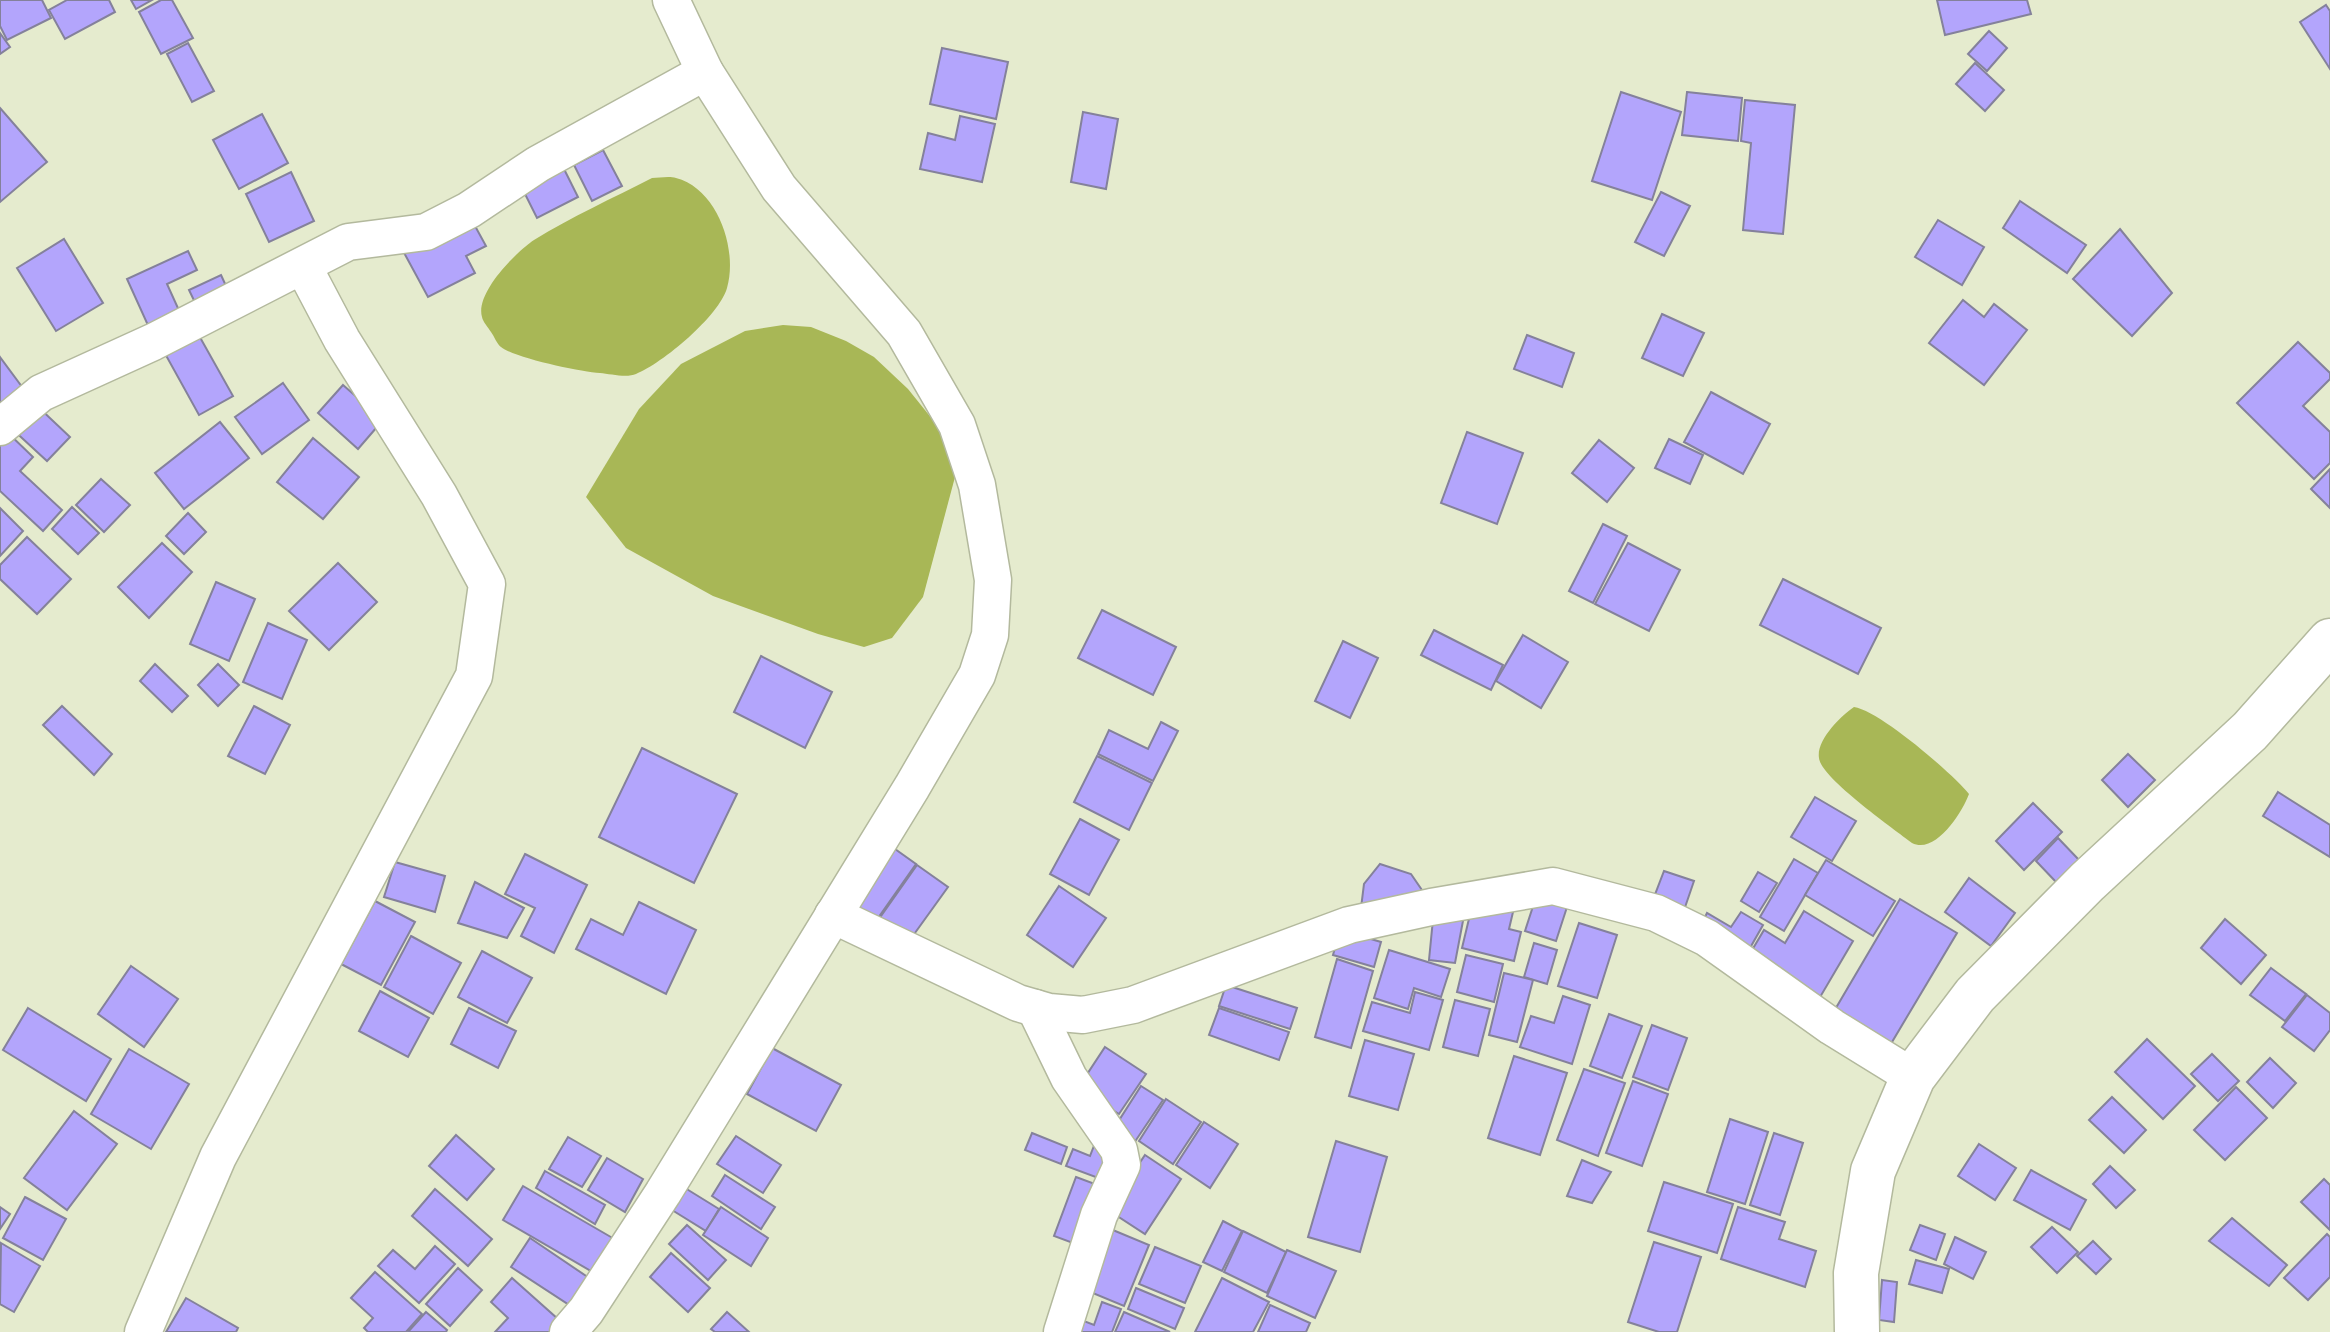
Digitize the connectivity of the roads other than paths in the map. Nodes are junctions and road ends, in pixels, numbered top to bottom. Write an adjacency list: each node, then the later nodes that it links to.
1 (671, 0): 2 (street)
2 (705, 72): 3 (street); 6 (street)
3 (303, 266): 4 (street); 9 (street)
4 (0, 427)
5 (2330, 641): 8 (street)
6 (833, 915): 7 (street); 10 (street)
7 (1035, 1008): 8 (street); 11 (street)
8 (1913, 1077): 12 (street)
9 (143, 1332)
10 (568, 1332)
11 (1062, 1332)
12 (1857, 1332)

